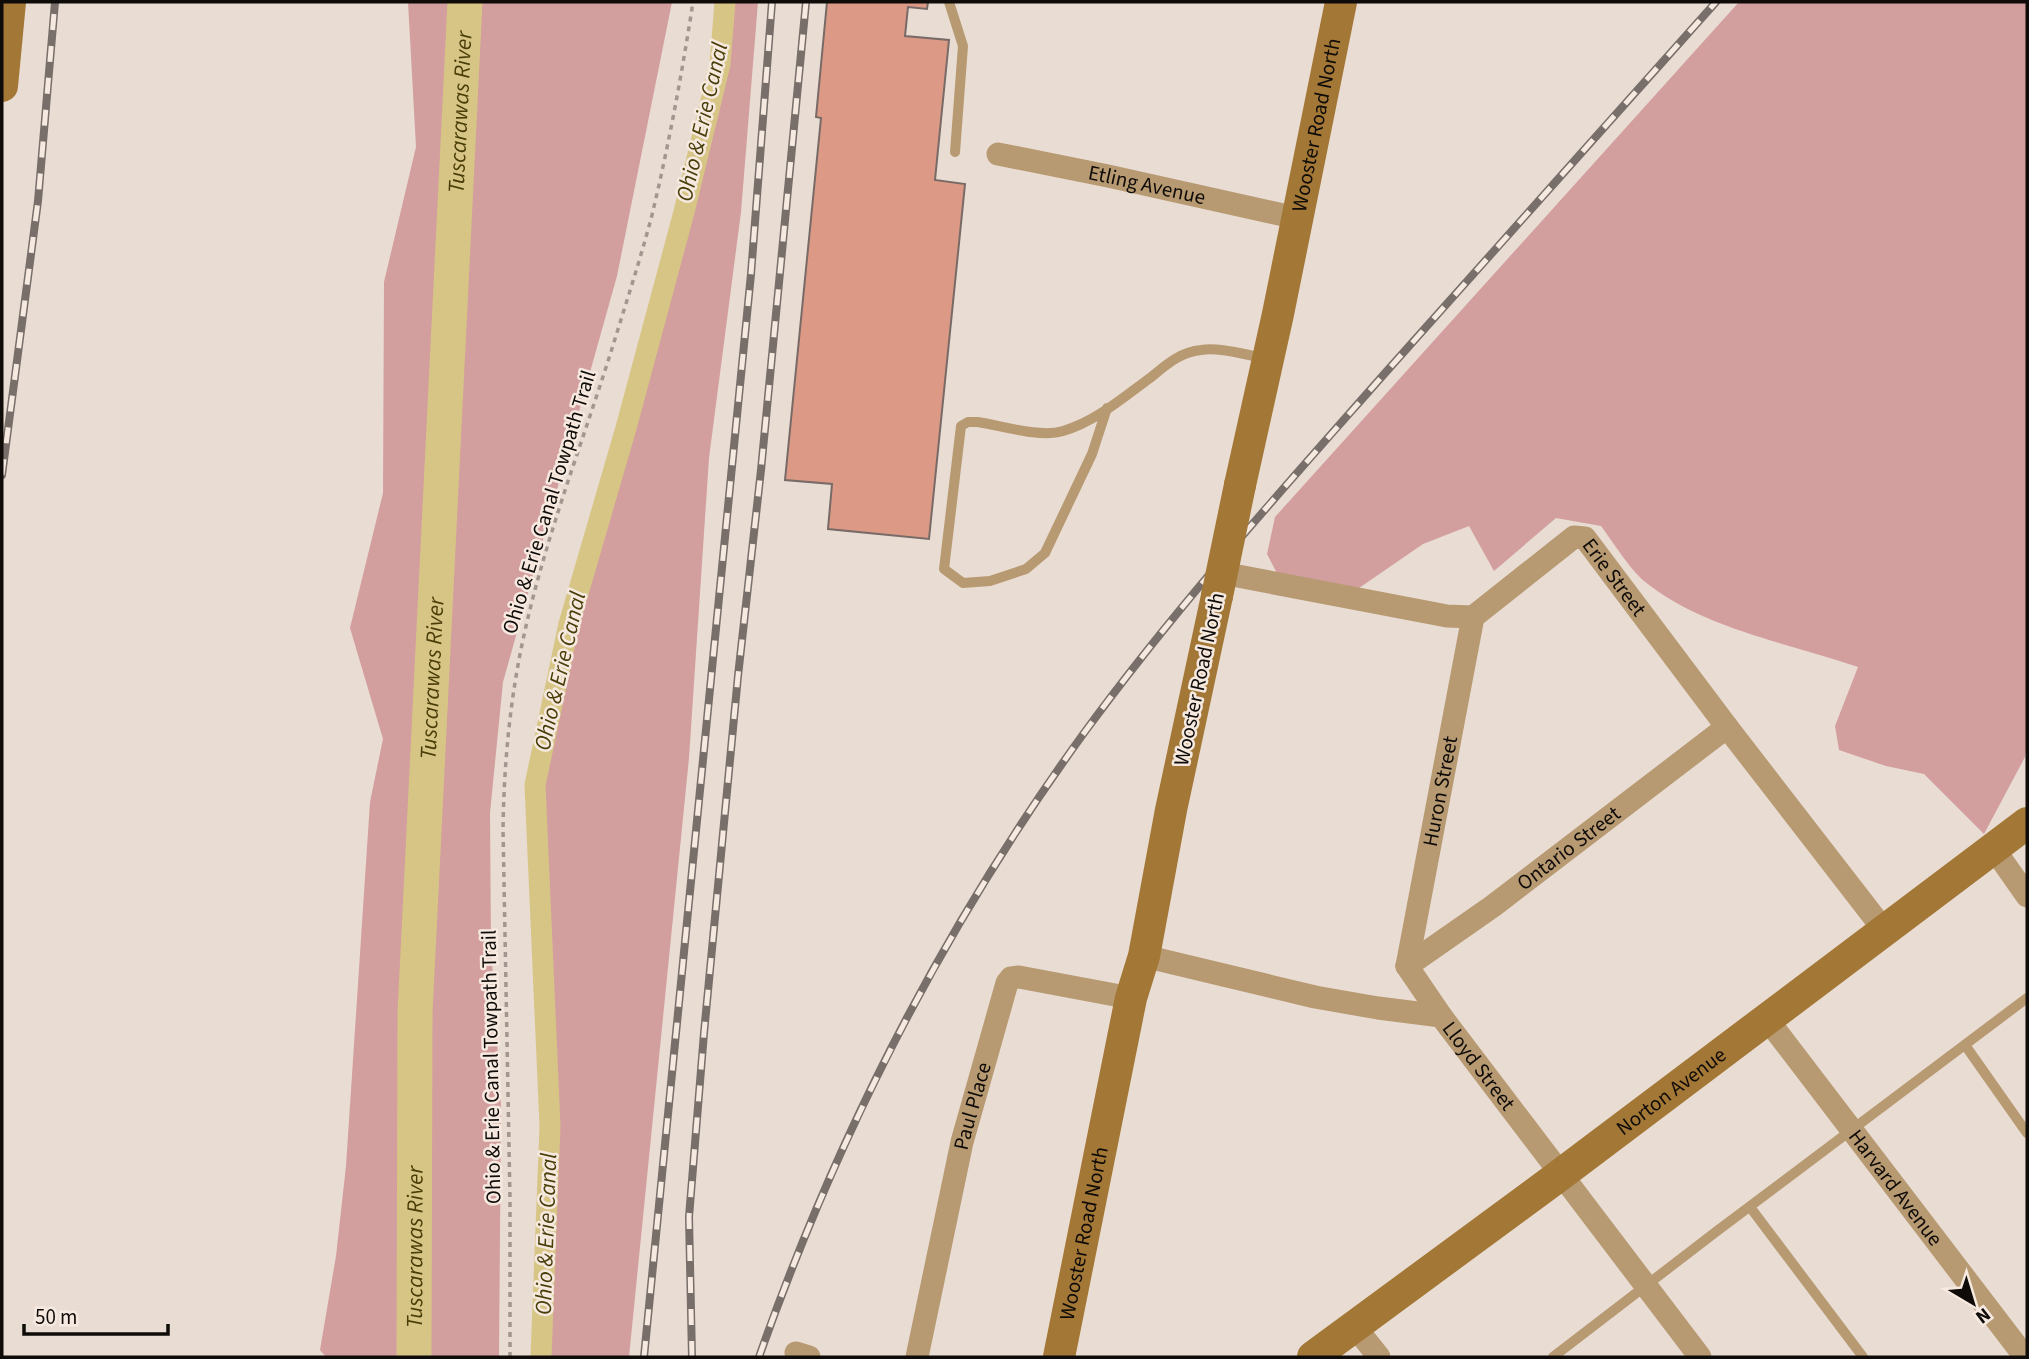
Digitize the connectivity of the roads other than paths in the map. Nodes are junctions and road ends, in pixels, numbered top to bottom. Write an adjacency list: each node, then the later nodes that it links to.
1 (10, 2): 4 (main road)
2 (949, 2): 5 (lane)
3 (1341, 2): 7 (main road, Wooster Road North)
4 (2, 86)
5 (955, 152)
6 (998, 154): 7 (street, Etling Avenue)
7 (1297, 218): 8 (main road, Wooster Road North)
8 (1268, 358): 9 (lane); 10 (main road, Wooster Road North, bridge)
9 (1107, 408): 9 (lane)
10 (1225, 581): 11 (street); 17 (main road, Wooster Road North)
11 (1473, 617): 12 (street, Erie Street); 18 (street, Huron Street)
12 (1727, 727): 16 (street, Erie Street); 18 (street, Ontario Street)
13 (2027, 823): 14 (main road, Norton Avenue)
14 (1994, 849): 15 (street); 16 (main road, Norton Avenue)
15 (2027, 895)
16 (1884, 930): 22 (main road, Norton Avenue)
17 (1144, 956): 20 (main road, Wooster Road North); 21 (street, Lloyd Street)
18 (1407, 966): 21 (street)
19 (2027, 998): 23 (lane)
20 (1131, 999): 31 (street, Paul Place); 32 (main road, Wooster Road North)
21 (1441, 1016): 26 (street, Lloyd Street)
22 (1767, 1019): 24 (street, Harvard Avenue); 26 (main road, Norton Avenue)
23 (1965, 1045): 24 (lane); 25 (lane)
24 (1853, 1130): 27 (lane); 30 (street, Harvard Avenue)
25 (2027, 1133)
26 (1560, 1175): 28 (street, Lloyd Street); 29 (main road, Norton Avenue)
27 (1750, 1207): 28 (lane); 37 (lane)
28 (1646, 1286): 35 (lane); 36 (street, Lloyd Street)
29 (1355, 1327): 33 (main road, Norton Avenue); 34 (street)
30 (2020, 1346)
31 (917, 1357)
32 (1059, 1357)
33 (1313, 1357)
34 (1379, 1357)
35 (1553, 1357)
36 (1700, 1357)
37 (1863, 1357)

